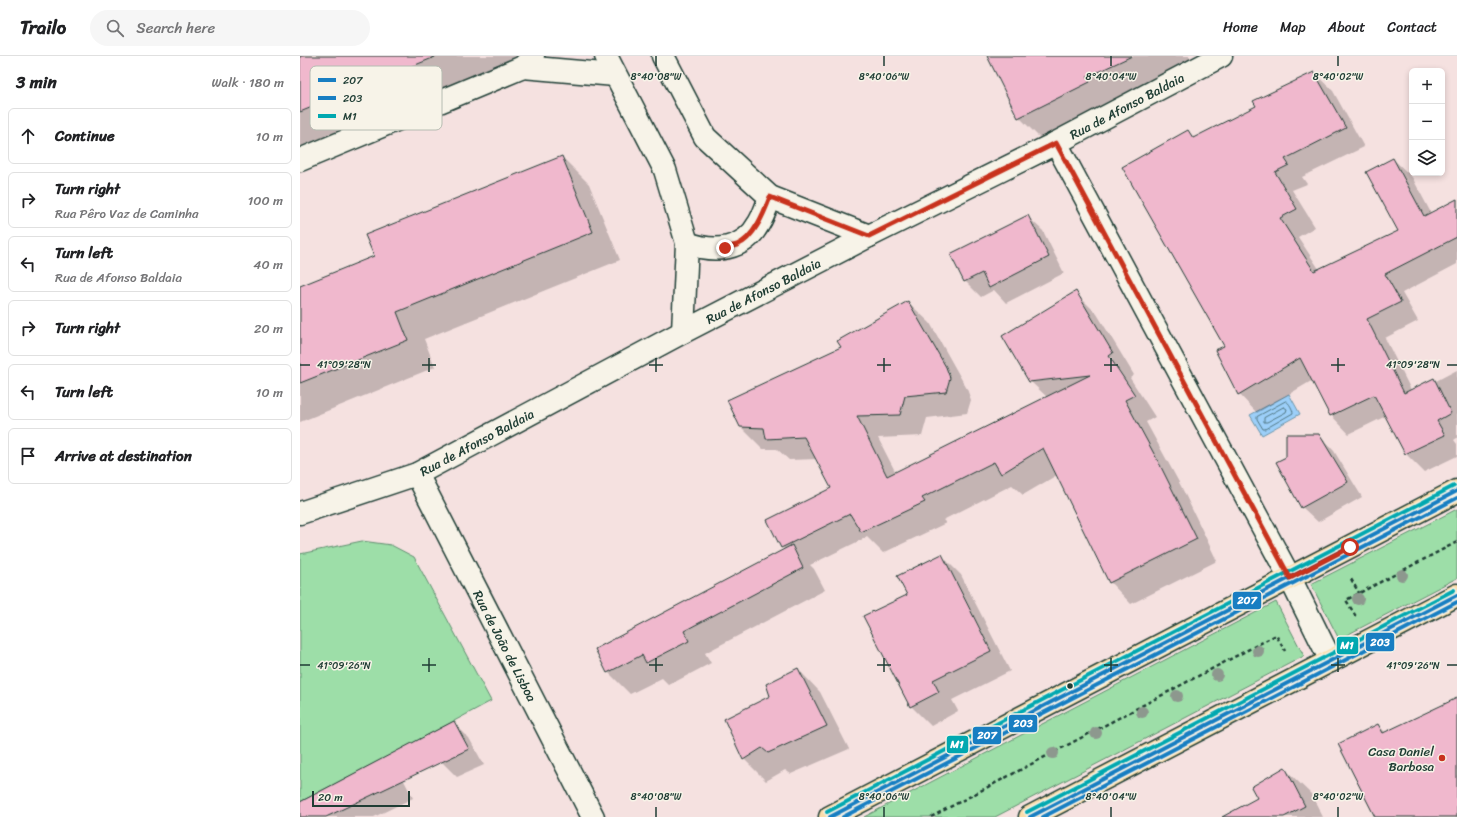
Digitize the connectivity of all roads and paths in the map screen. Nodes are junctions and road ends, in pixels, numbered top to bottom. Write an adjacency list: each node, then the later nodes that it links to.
1 (606, 56): 5 (street)
2 (663, 56): 10 (street)
3 (1221, 56): 8 (street, Rua de Afonso Baldaia)
4 (528, 61): 5 (street); 6 (street)
5 (615, 75): 12 (street)
6 (442, 98)
7 (369, 130): 9 (street)
8 (1056, 143): 11 (street, Rua de Afonso Baldaia); 19 (street)
9 (300, 160)
10 (770, 197): 11 (street); 12 (street)
11 (869, 236): 13 (street, Rua de Afonso Baldaia)
12 (687, 243): 13 (street)
13 (683, 332): 14 (street, Rua de Afonso Baldaia)
14 (417, 474): 16 (street, Rua de Afonso Baldaia); 25 (street, Rua de João de Lisboa)
15 (1457, 491): 19 (main road)
16 (300, 513)
17 (1457, 542): 20 (path)
18 (1348, 574): 20 (path)
19 (1290, 578): 24 (street); 26 (main road)
20 (1359, 593): 22 (path)
21 (1457, 595): 24 (main road)
22 (1349, 618)
23 (1291, 648): 27 (path)
24 (1331, 661): 28 (main road)
25 (593, 817)
26 (830, 817)
27 (931, 817)
28 (1030, 817)

